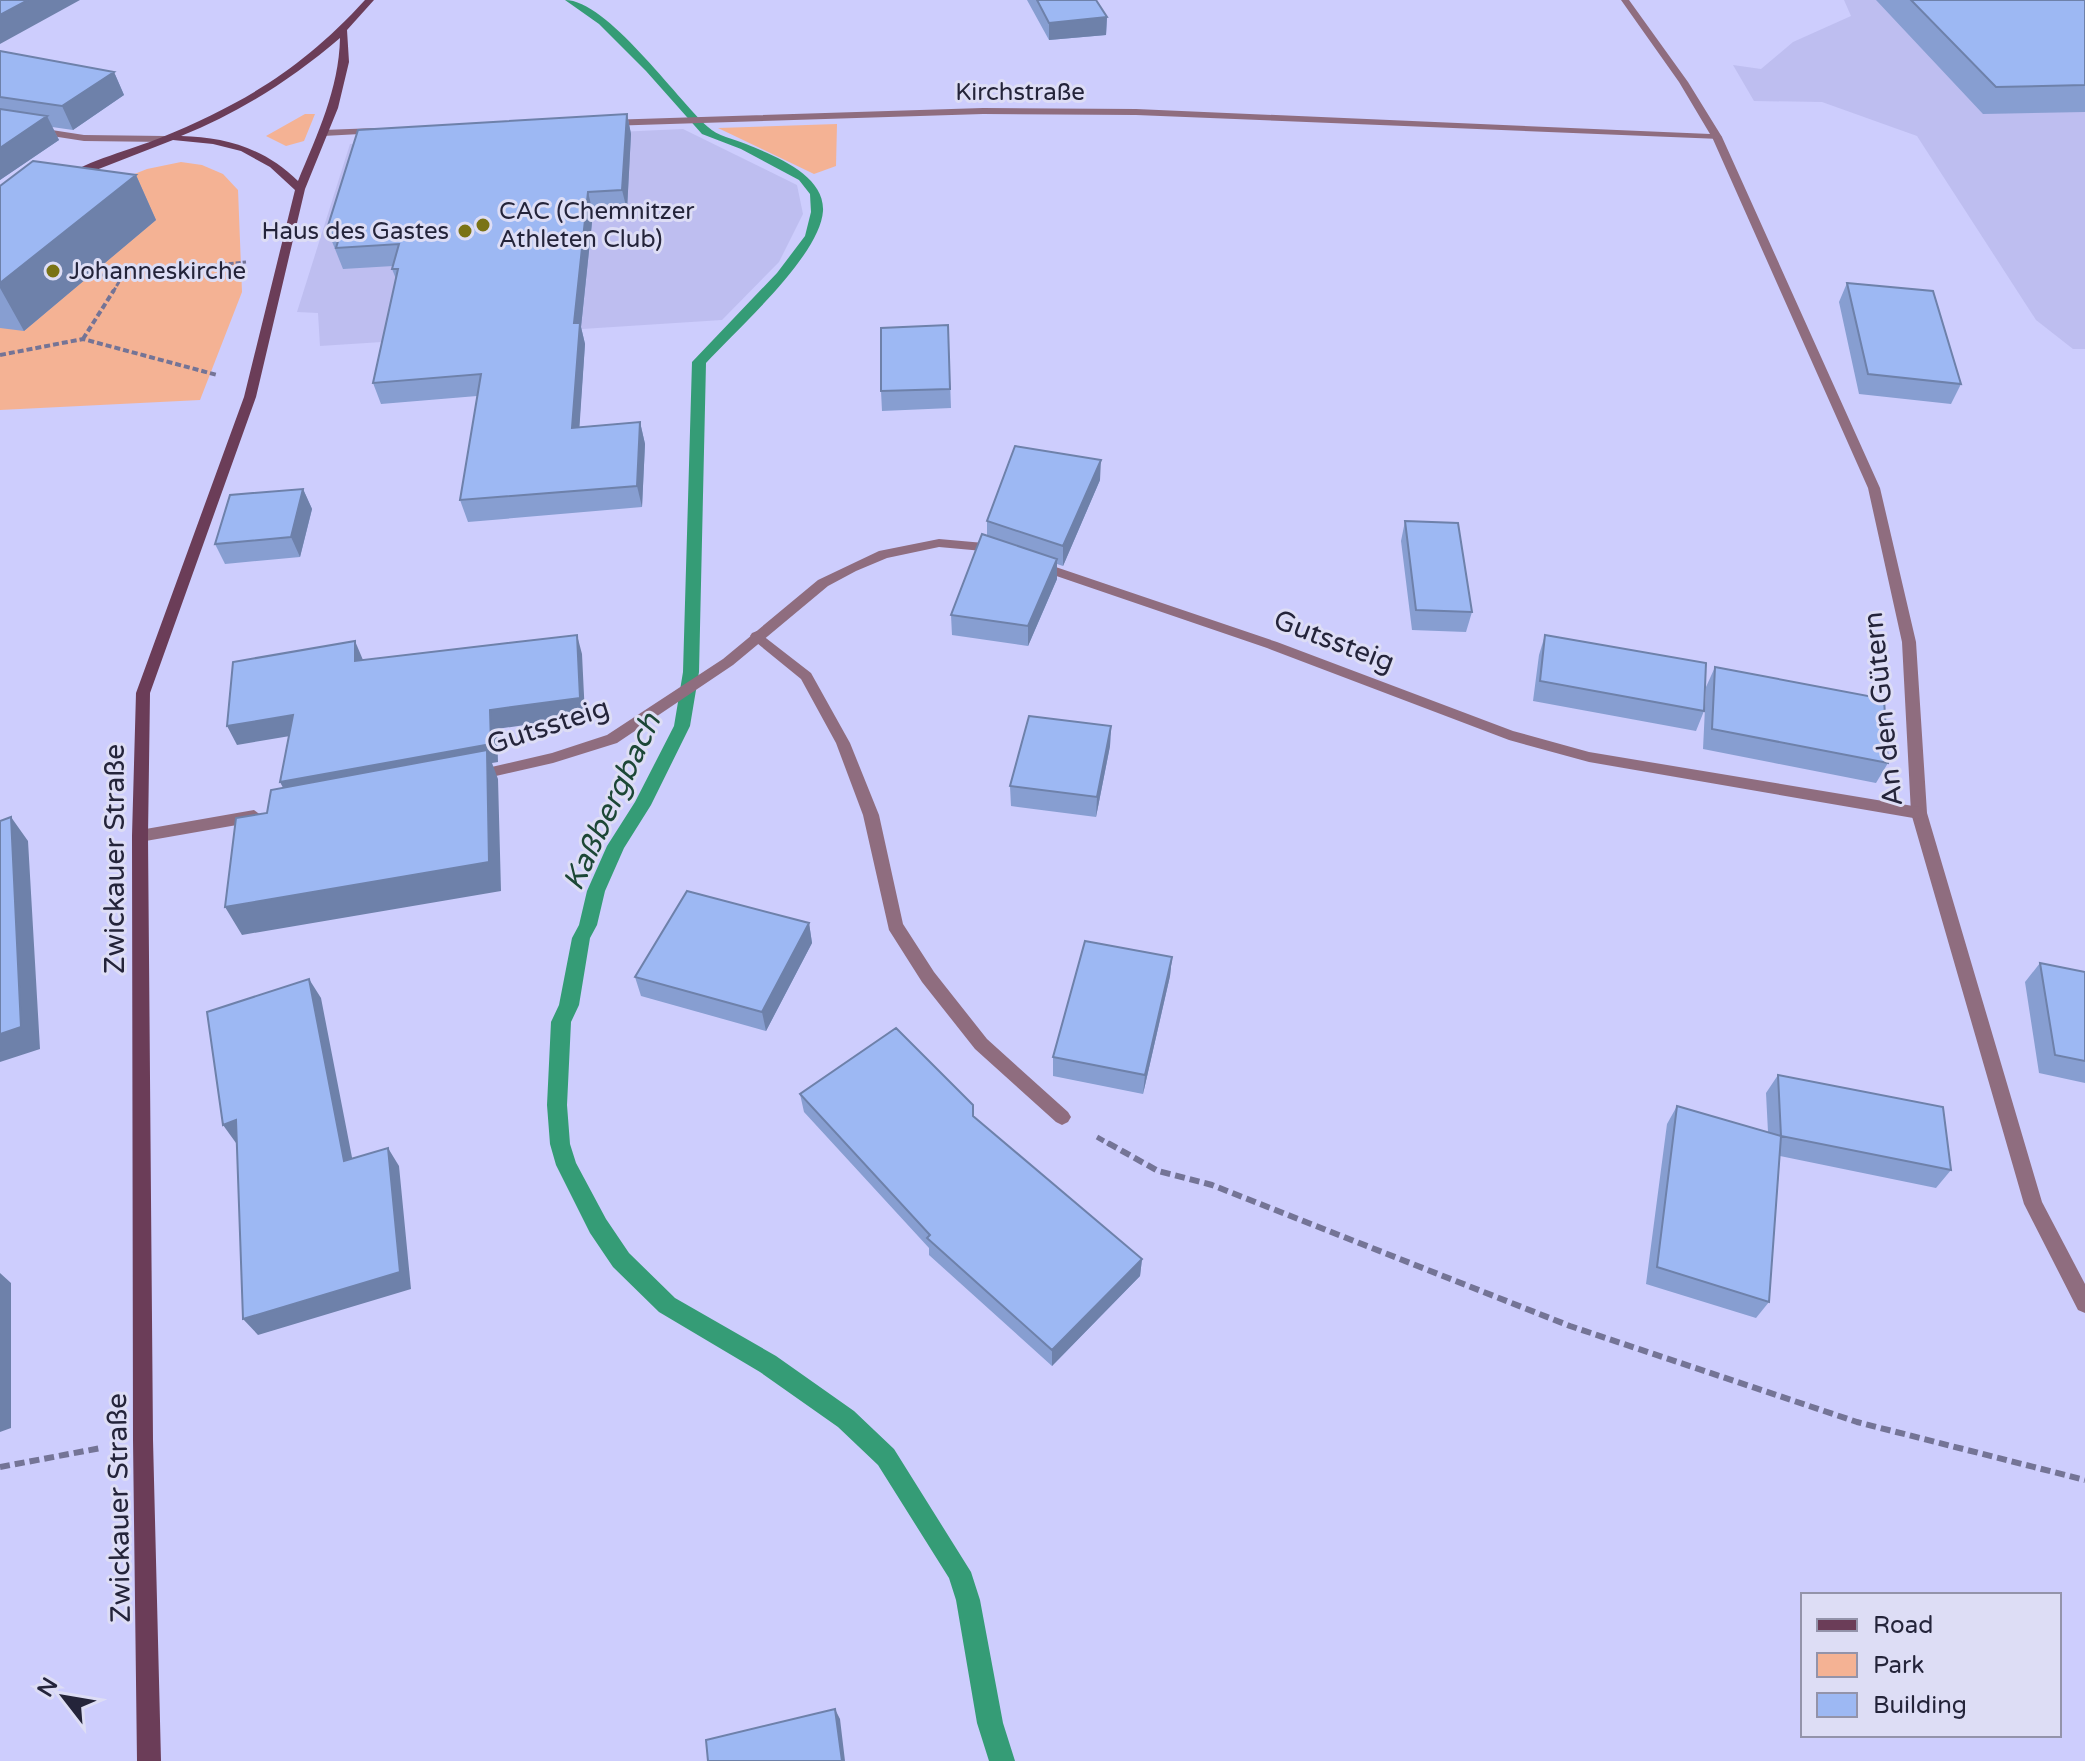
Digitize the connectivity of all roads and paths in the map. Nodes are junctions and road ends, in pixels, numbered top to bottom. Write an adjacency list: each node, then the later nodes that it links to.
1 (370, 0): 3 (main road)
2 (1625, 0): 8 (street, An den Gütern)
3 (344, 32): 7 (main road, Zwickauer Straße); 9 (main road)
4 (595, 123): 8 (street, Kirchstraße)
5 (0, 125): 9 (street)
6 (384, 131): 7 (street)
7 (323, 133): 11 (main road, Zwickauer Straße)
8 (1717, 137): 21 (street, An den Gütern)
9 (165, 139): 10 (main road); 11 (main road)
10 (61, 180)
11 (300, 189): 12 (main road, Zwickauer Straße)
12 (285, 258): 14 (path); 17 (main road, Zwickauer Straße)
13 (102, 275): 14 (path)
14 (123, 275): 15 (path)
15 (83, 339): 16 (path); 17 (path)
16 (0, 355)
17 (253, 385): 22 (main road, Zwickauer Straße)
18 (757, 636): 19 (street, Gutssteig); 21 (street, Gutssteig); 23 (street)
19 (456, 780)
20 (276, 812): 22 (street)
21 (1919, 813): 24 (street, An den Gütern)
22 (140, 836): 25 (main road, Zwickauer Straße)
23 (1062, 1117): 27 (path)
24 (2085, 1304)
25 (143, 1440): 26 (path); 28 (main road, Zwickauer Straße)
26 (0, 1467)
27 (2085, 1480)
28 (149, 1761)

